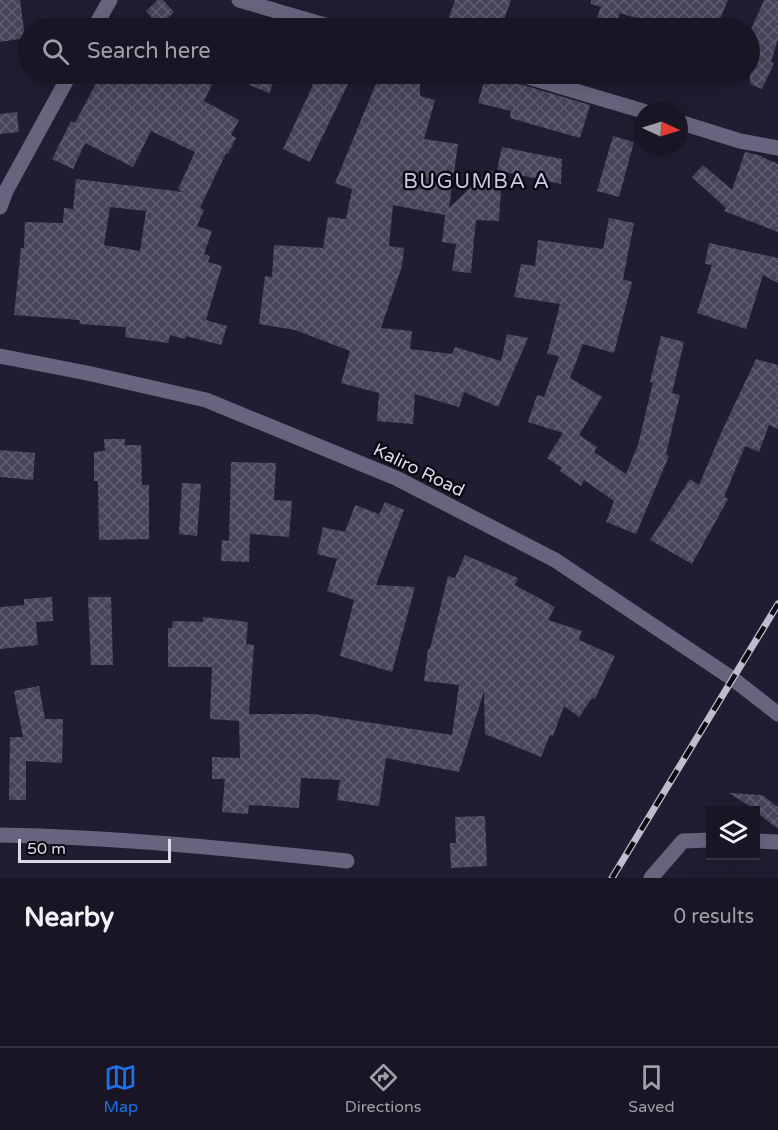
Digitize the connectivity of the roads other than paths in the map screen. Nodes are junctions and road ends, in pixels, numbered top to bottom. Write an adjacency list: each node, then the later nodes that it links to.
1 (110, 0): 3 (street)
2 (239, 0): 4 (street)
3 (100, 18)
4 (301, 18)
5 (65, 84): 10 (street)
6 (552, 84): 7 (street)
7 (634, 108)
8 (688, 125): 9 (street)
9 (778, 148)
10 (0, 207)
11 (0, 356): 12 (street, Kaliro Road)
12 (778, 714)
13 (0, 836): 17 (street)
14 (706, 840): 18 (street)
15 (760, 841): 16 (street)
16 (778, 842)
17 (347, 861)
18 (651, 878)

